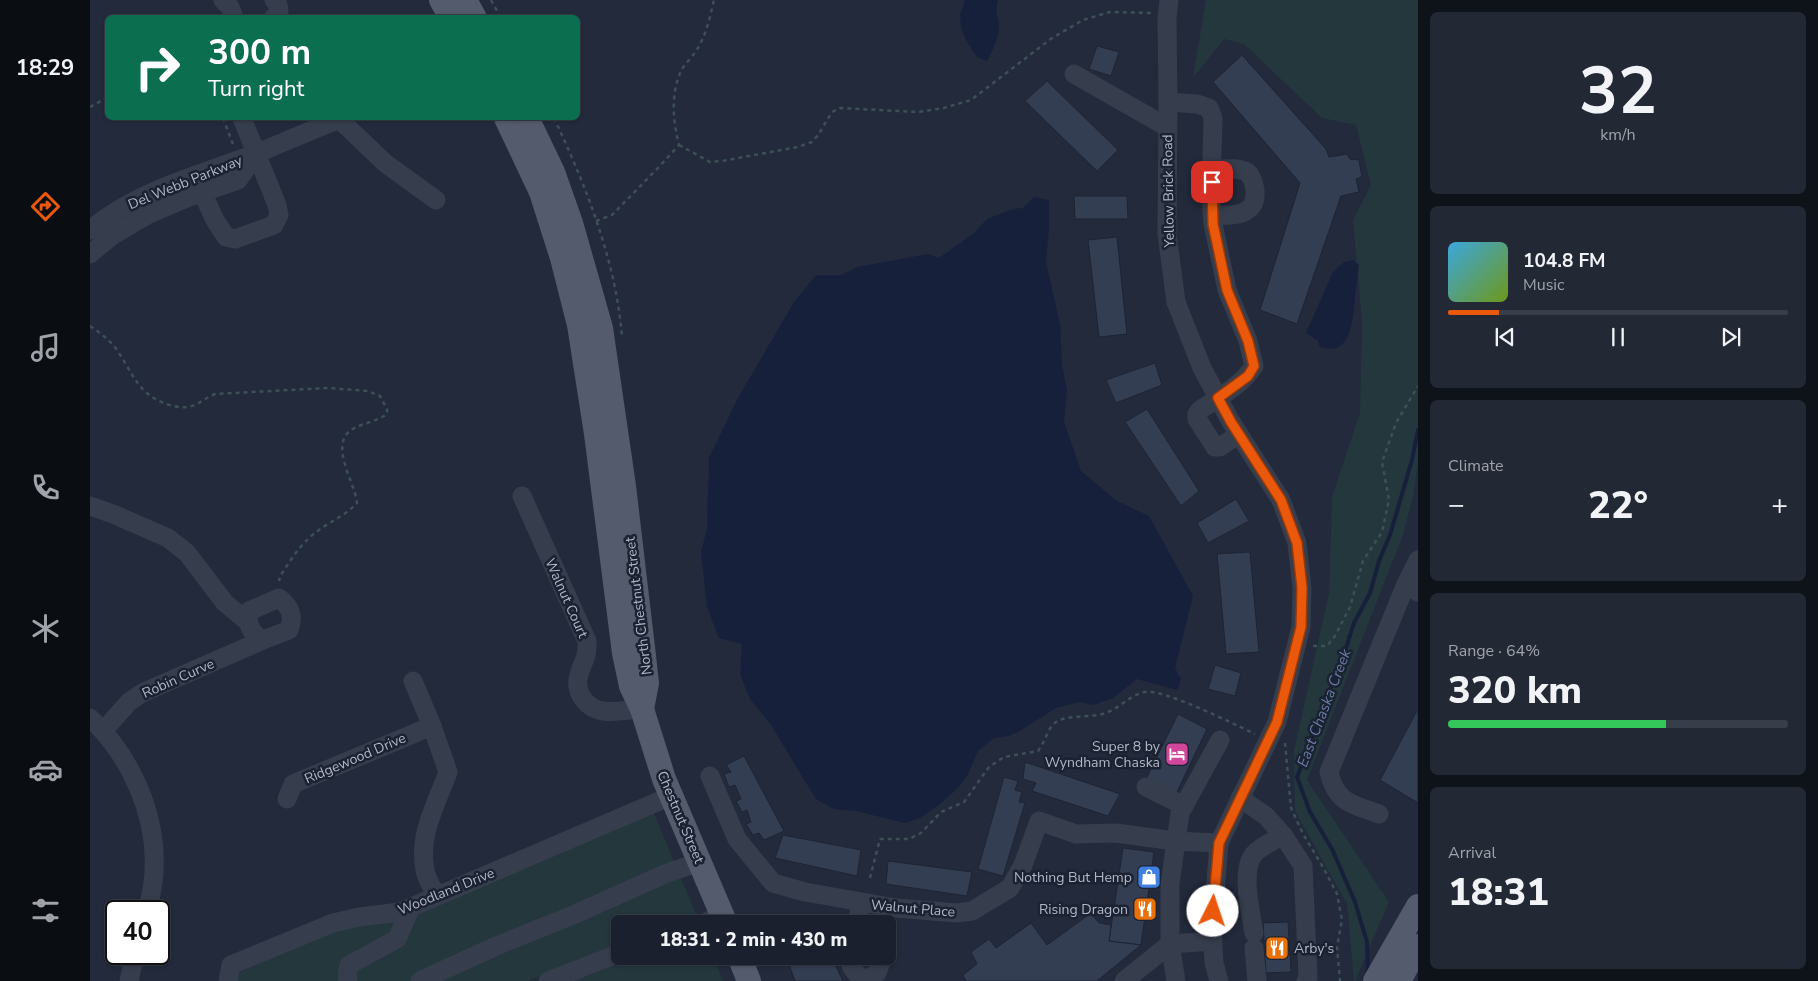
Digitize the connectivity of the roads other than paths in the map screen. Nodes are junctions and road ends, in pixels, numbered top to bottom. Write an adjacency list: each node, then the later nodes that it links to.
1 (274, 0): 5 (street)
2 (441, 0): 6 (main road)
3 (465, 0): 7 (main road)
4 (1168, 7): 9 (street, Yellow Brick Road)
5 (277, 15)
6 (449, 15)
7 (472, 15)
8 (1074, 74): 15 (street)
9 (1168, 102): 15 (street, Yellow Brick Road); 17 (street)
10 (243, 120): 16 (street)
11 (336, 120): 16 (street, Del Webb Parkway)
12 (343, 120): 19 (street)
13 (507, 120): 32 (main road, North Chestnut Street)
14 (528, 120): 32 (main road, North Chestnut Street)
15 (1167, 127): 23 (street, Yellow Brick Road)
16 (257, 153): 18 (street, Del Webb Parkway); 18 (street); 21 (street, Del Webb Parkway)
17 (1212, 169): 20 (street); 20 (street)
18 (202, 192): 22 (street, Del Webb Parkway)
19 (436, 200)
20 (1213, 215): 23 (street)
21 (90, 230)
22 (90, 254)
23 (1218, 398): 24 (street, Yellow Brick Road); 24 (street)
24 (1239, 434): 39 (street, Yellow Brick Road)
25 (522, 496): 32 (street, Walnut Court)
26 (90, 506): 29 (street)
27 (1418, 560): 28 (street)
28 (1412, 588): 42 (street)
29 (248, 622): 30 (street); 30 (street, Robin Curve)
30 (263, 640): 33 (street, Robin Curve)
31 (413, 681): 34 (street)
32 (642, 709): 38 (main road, Chestnut Street)
33 (96, 724): 48 (street)
34 (432, 726): 40 (street, Ridgewood Drive); 47 (street)
35 (1220, 740): 41 (street)
36 (710, 776): 49 (street, Walnut Place)
37 (1146, 787): 41 (street)
38 (671, 796): 46 (main road, Chestnut Street); 47 (street, Woodland Drive)
39 (1240, 798): 43 (street); 45 (street, Yellow Brick Road)
40 (287, 799)
41 (1184, 806): 44 (street)
42 (1379, 814)
43 (1283, 835): 73 (street); 74 (street)
44 (1175, 841): 45 (street, Walnut Place); 49 (street, Walnut Place); 55 (street)
45 (1219, 843): 54 (street, Yellow Brick Road)
46 (700, 862): 52 (main road, Chestnut Street); 66 (street)
47 (436, 895): 51 (street, Woodland Drive)
48 (150, 900)
49 (861, 903): 53 (street)
50 (1418, 906): 62 (main road)
51 (411, 907): 64 (street, Woodland Drive); 65 (street)
52 (716, 915)
53 (858, 915)
54 (1213, 941): 55 (street); 72 (street, Yellow Brick Road)
55 (1170, 944): 70 (street); 71 (street)
56 (1418, 946): 62 (main road)
57 (611, 956): 67 (street)
58 (133, 965): 63 (street)
59 (743, 965): 68 (main road)
60 (850, 965): 69 (street)
61 (880, 965): 69 (street)
62 (1384, 979)
63 (130, 981)
64 (228, 981)
65 (348, 981)
66 (420, 981)
67 (548, 981)
68 (749, 981)
69 (864, 981)
70 (1124, 981)
71 (1176, 981)
72 (1219, 981)
73 (1257, 981)
74 (1306, 981)

